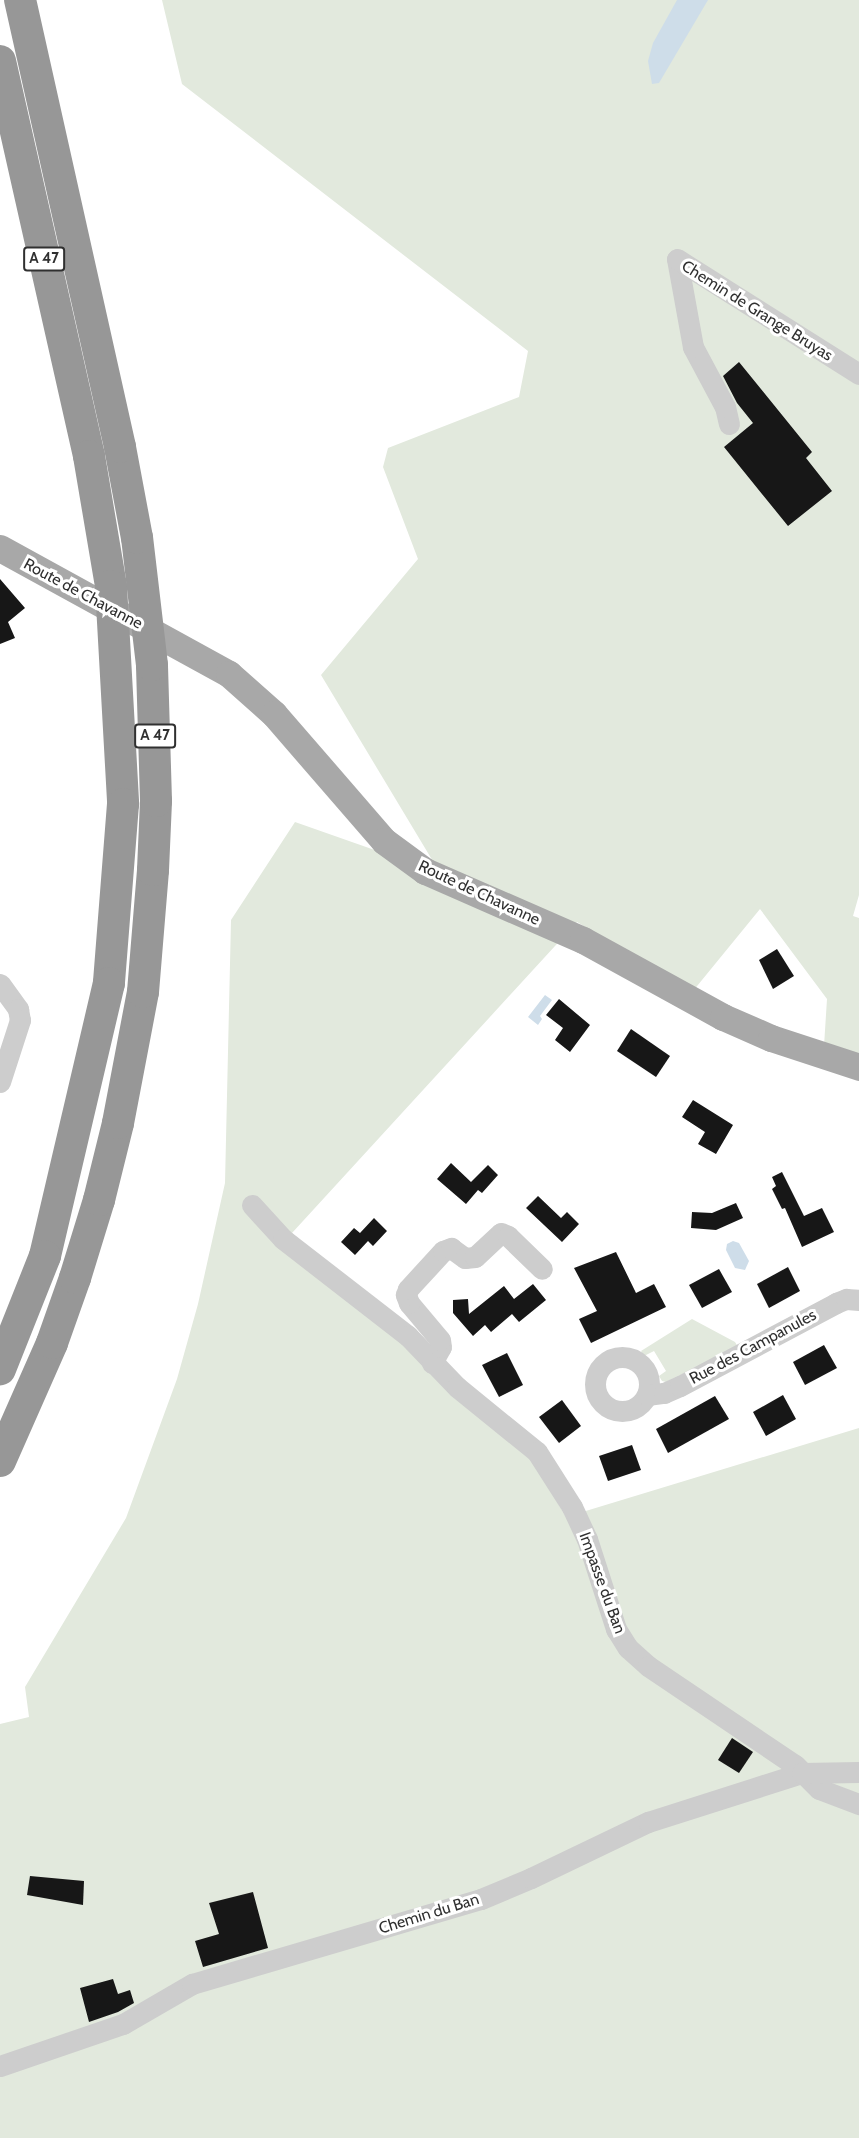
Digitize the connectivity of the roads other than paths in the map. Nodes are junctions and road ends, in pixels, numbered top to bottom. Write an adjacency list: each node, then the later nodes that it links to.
1 (20, 0): 15 (highway, A 47)
2 (0, 62): 13 (highway, A 47)
3 (859, 374): 4 (street, Chemin de Grange Bruyas)
4 (729, 424)
5 (0, 548): 7 (main road, Route de Chavanne)
6 (0, 984): 8 (street)
7 (859, 1067)
8 (0, 1082)
9 (252, 1205): 12 (street, Impasse du Ban)
10 (542, 1269): 12 (street)
11 (859, 1300): 14 (street, Rue des Campanules)
12 (432, 1363): 17 (street, Impasse du Ban)
13 (0, 1369)
14 (647, 1395)
15 (0, 1461)
16 (859, 1772): 17 (street, Chemin du Ban)
17 (802, 1773): 18 (street, Impasse du Ban); 19 (street, Chemin du Ban)
18 (859, 1804)
19 (0, 2066)

